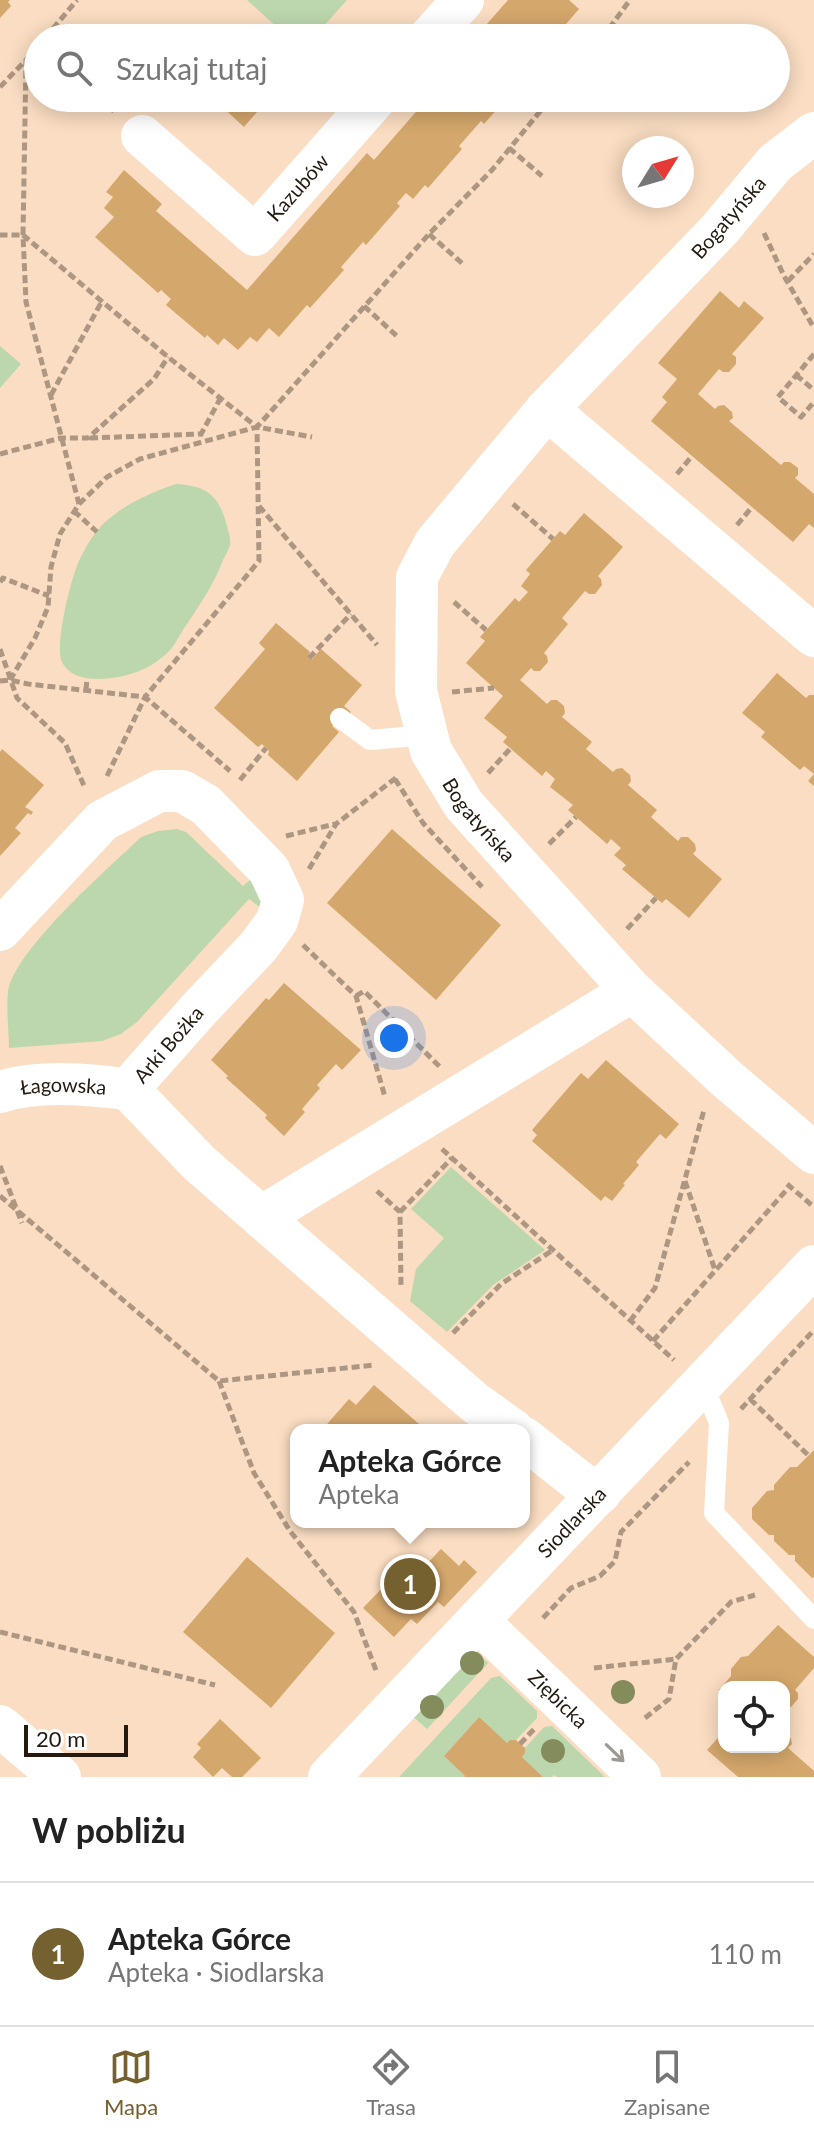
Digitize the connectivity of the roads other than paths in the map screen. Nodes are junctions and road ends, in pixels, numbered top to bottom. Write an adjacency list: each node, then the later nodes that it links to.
1 (463, 0): 2 (street)
2 (442, 24)
3 (364, 112): 5 (street, Kazubów)
4 (814, 133): 6 (street, Bogatyńska)
5 (142, 136)
6 (547, 409): 7 (street); 9 (street, Bogatyńska)
7 (814, 636)
8 (340, 718): 9 (lane)
9 (427, 735): 11 (street, Bogatyńska)
10 (0, 930): 12 (street, Arki Bożka)
11 (632, 991): 14 (street, Bogatyńska); 15 (street)
12 (128, 1089): 13 (street, Łagowska); 15 (street, Arki Bożka)
13 (0, 1092)
14 (808, 1164)
15 (261, 1217): 18 (street, Arki Bożka)
16 (814, 1266): 17 (street, Siodlarska)
17 (703, 1384): 20 (street, Siodlarska); 21 (lane)
18 (505, 1424)
19 (530, 1443): 20 (street)
20 (600, 1493): 22 (street, Siodlarska)
21 (814, 1619)
22 (478, 1621): 25 (street, Siodlarska); 26 (street, Ziębicka, one-way to 26)
23 (0, 1726): 24 (street)
24 (60, 1777)
25 (329, 1777)
26 (640, 1777)

